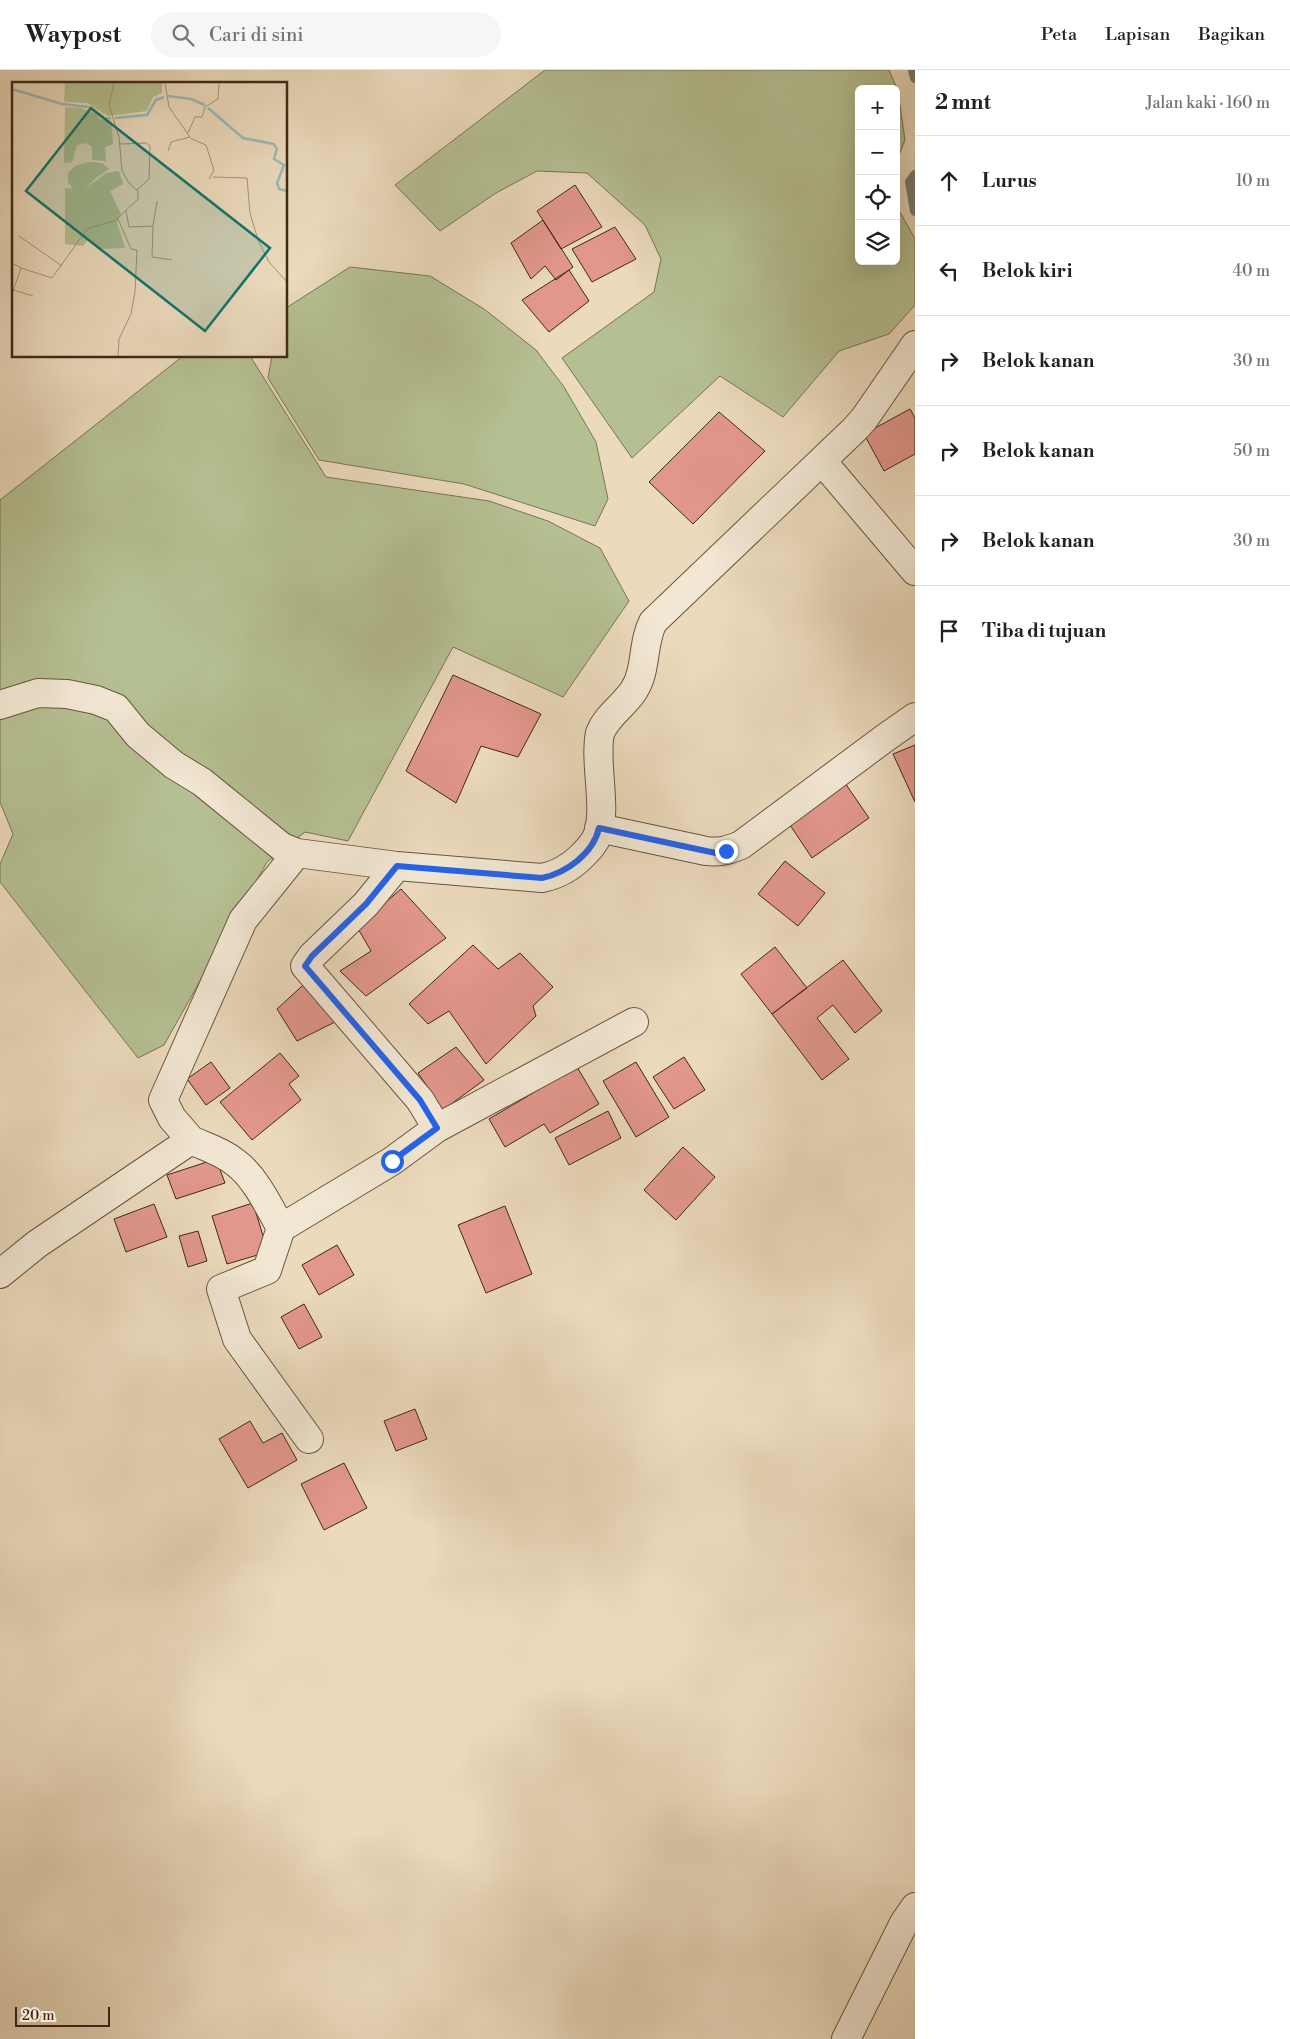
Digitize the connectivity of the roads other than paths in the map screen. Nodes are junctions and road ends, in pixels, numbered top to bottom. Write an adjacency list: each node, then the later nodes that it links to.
1 (915, 345): 2 (street)
2 (822, 461): 3 (street); 6 (street)
3 (915, 571)
4 (0, 705): 7 (street)
5 (915, 717): 6 (street)
6 (599, 828): 8 (street)
7 (297, 853): 8 (street); 11 (street)
8 (397, 866): 10 (street)
9 (634, 1022): 10 (street)
10 (437, 1128): 12 (street)
11 (190, 1140): 12 (street); 13 (street)
12 (282, 1228): 14 (street)
13 (0, 1274)
14 (309, 1439)
15 (915, 1907): 16 (street)
16 (846, 2039)

